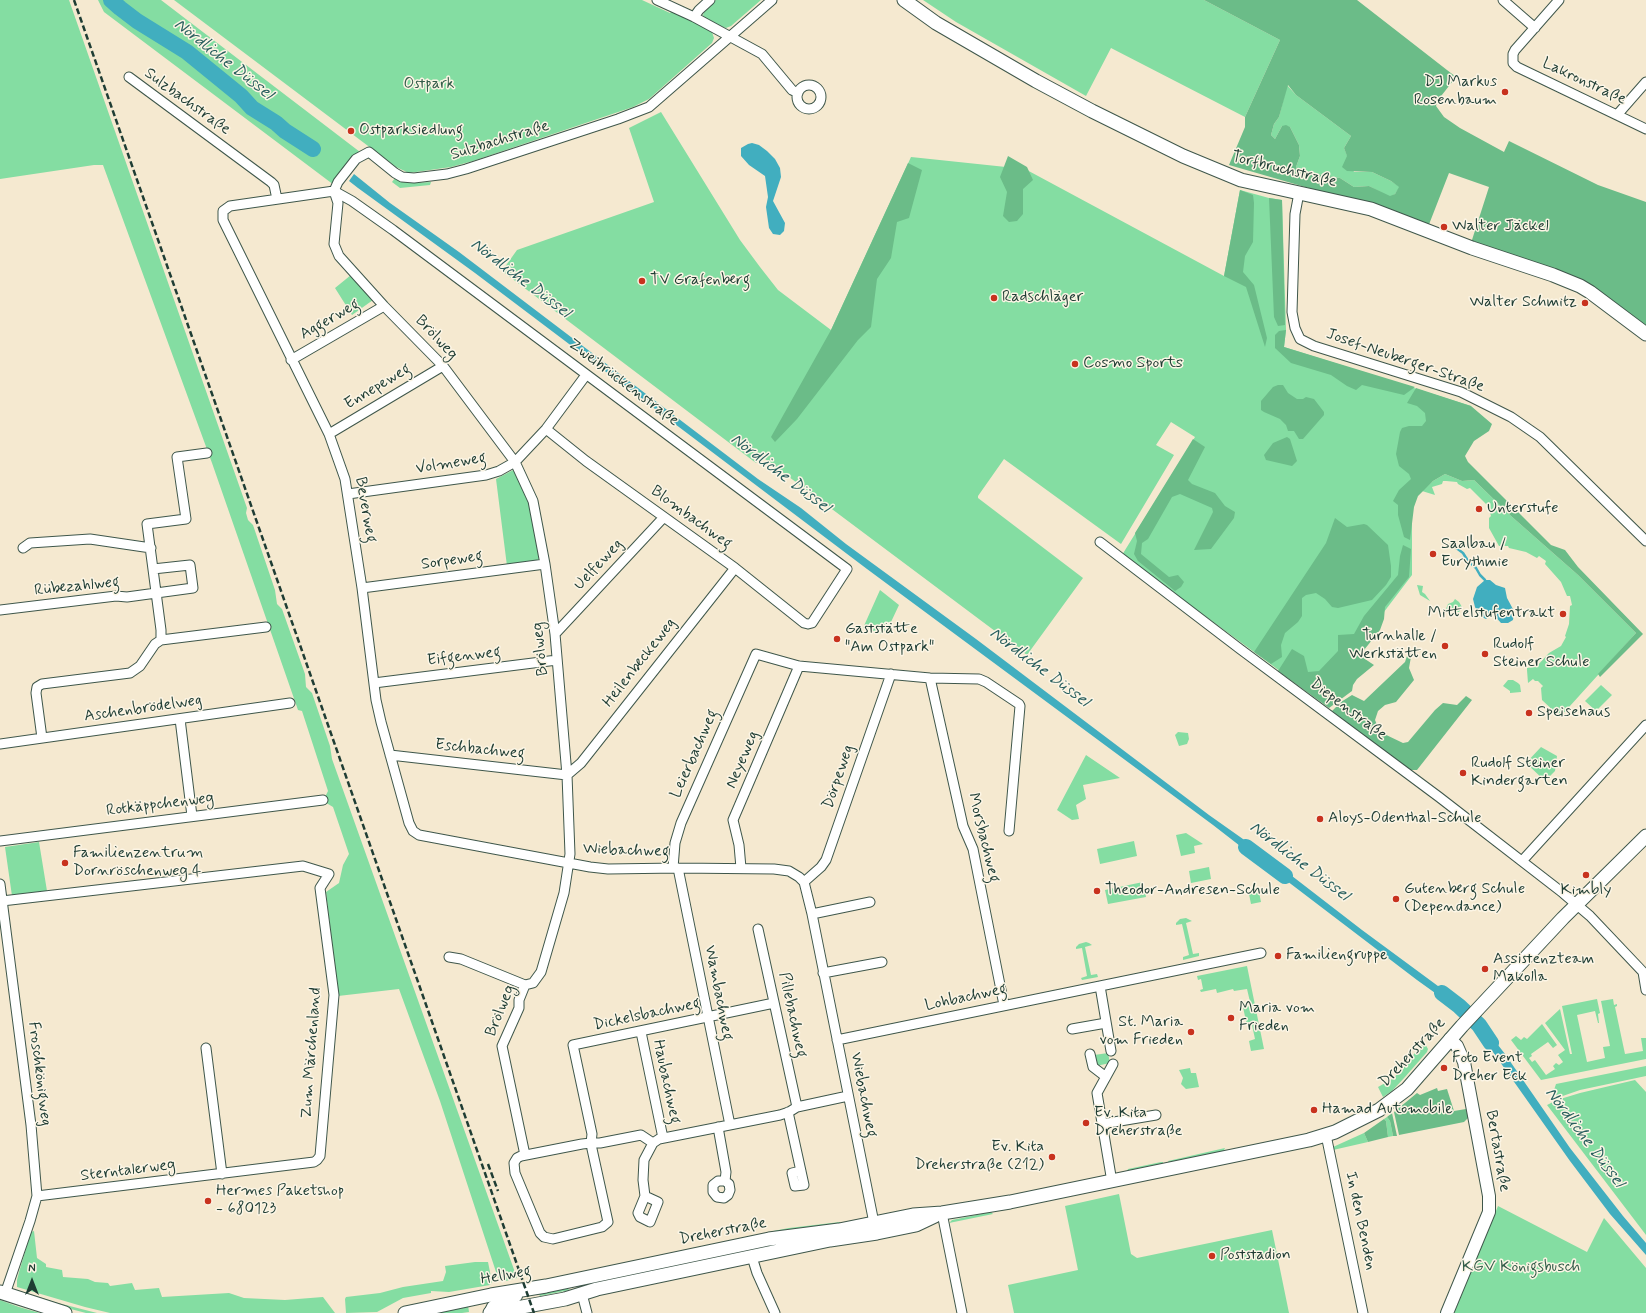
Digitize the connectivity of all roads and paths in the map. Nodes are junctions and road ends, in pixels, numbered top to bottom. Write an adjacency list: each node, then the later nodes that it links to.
1 (657, 0): 7 (street)
2 (710, 0): 7 (street)
3 (772, 0): 9 (street, Sulzbachstraße)
4 (904, 0): 16 (main road, Torfbruchstraße)
5 (1503, 0): 8 (street)
6 (1559, 0): 8 (street)
7 (694, 17): 9 (street)
8 (1535, 28): 13 (street, Lakronstraße)
9 (730, 36): 12 (street); 15 (street, Sulzbachstraße)
10 (128, 77): 17 (street, Sulzbachstraße)
11 (1646, 82): 13 (street)
12 (798, 93)
13 (1617, 115): 14 (street, Lakronstraße)
14 (1646, 129)
15 (334, 191): 17 (street); 18 (street, Brölweg); 22 (street, Zweibrückenstraße)
16 (1299, 193): 19 (main road, Torfbruchstraße); 29 (street, Josef-Neuberger-Straße)
17 (277, 199): 20 (street, Beverweg)
18 (384, 306): 20 (street, Aggerweg); 21 (street, Brölweg)
19 (1646, 334)
20 (291, 360): 24 (street, Beverweg)
21 (443, 366): 24 (street, Ennepeweg); 26 (street, Brölweg)
22 (586, 375): 23 (street, Volmeweg); 39 (street, Zweibrückenstraße)
23 (546, 429): 26 (street, Volmeweg); 28 (street, Blombachweg)
24 (329, 434): 27 (street, Beverweg)
25 (207, 453): 32 (street)
26 (515, 462): 27 (street, Volmeweg); 33 (street, Brölweg)
27 (348, 494): 36 (street, Beverweg)
28 (664, 517): 34 (street, Blombachweg); 41 (street, Uelfeweg)
29 (1646, 541)
30 (1100, 542): 61 (street, Diepenstraße)
31 (23, 548): 32 (street)
32 (151, 548): 35 (street)
33 (545, 564): 36 (street, Sorpeweg); 41 (street, Brölweg)
34 (735, 568): 39 (street, Blombachweg); 54 (street, Heilenbeckeweg)
35 (153, 569): 37 (street); 37 (street, Rübezahlweg)
36 (362, 588): 47 (street, Beverweg)
37 (156, 592): 38 (street, Rübezahlweg); 42 (street)
38 (0, 610)
39 (817, 616)
40 (266, 627): 42 (street)
41 (555, 634): 43 (street, Brölweg)
42 (161, 640): 51 (street)
43 (557, 660): 47 (street, Eifgenweg); 54 (street, Brölweg)
44 (799, 666): 45 (street); 63 (street, Leierbachweg); 64 (street, Neyeweg)
45 (891, 674): 46 (street); 65 (street, Dörpeweg)
46 (930, 678): 58 (street); 81 (street, Morsbachweg)
47 (374, 683): 53 (street, Beverweg)
48 (290, 703): 49 (street, Aschenbrödelweg)
49 (180, 719): 51 (street, Aschenbrödelweg); 56 (street)
50 (1646, 725): 61 (street)
51 (42, 738): 52 (street, Aschenbrödelweg)
52 (0, 744)
53 (390, 754): 54 (street, Eschbachweg); 57 (street, Beverweg)
54 (567, 775): 62 (street, Brölweg)
55 (323, 800): 56 (street, Rotkäppchenweg)
56 (192, 816): 60 (street, Rotkäppchenweg)
57 (413, 831): 62 (street, Wiebachweg)
58 (1010, 831)
59 (1646, 836): 69 (main road, Dreherstraße)
60 (0, 841)
61 (1522, 861): 69 (street, Diepenstraße)
62 (569, 864): 63 (street, Wiebachweg); 77 (street, Brölweg)
63 (675, 868): 64 (street, Wiebachweg); 82 (street, Wambachweg)
64 (741, 868): 65 (street, Wiebachweg)
65 (804, 882): 70 (street, Wiebachweg)
66 (0, 884): 67 (street, Froschkönigweg)
67 (2, 901): 105 (street, Zum Märchenland); 110 (street, Froschkönigweg)
68 (870, 902): 70 (street)
69 (1576, 904): 75 (street, Diepenstraße); 86 (main road, Dreherstraße)
70 (812, 914): 76 (street, Wiebachweg)
71 (758, 929): 80 (street, Pillebachweg)
72 (1261, 953): 78 (street, Lohbachweg)
73 (449, 957): 77 (street)
74 (882, 962): 76 (street)
75 (1644, 971): 79 (street)
76 (823, 973): 87 (street, Wiebachweg)
77 (525, 985): 104 (street, Brölweg)
78 (1100, 986): 81 (street, Lohbachweg); 83 (street)
79 (1646, 990)
80 (774, 1003): 82 (street, Dickelsbachweg); 94 (street, Pillebachweg)
81 (1004, 1005): 87 (street, Lohbachweg)
82 (708, 1017): 85 (street, Dickelsbachweg); 98 (street, Wambachweg)
83 (1106, 1023): 84 (street); 89 (street)
84 (1072, 1029)
85 (641, 1032): 101 (street, Haubachweg); 102 (street, Dickelsbachweg)
86 (1450, 1039): 100 (main road, Dreherstraße); 130 (street, Bertastraße)
87 (837, 1040): 93 (street, Wiebachweg)
88 (206, 1048): 107 (street)
89 (1111, 1051)
90 (1090, 1054): 92 (street)
91 (1113, 1064): 92 (street)
92 (1106, 1077): 97 (street)
93 (848, 1096): 94 (street); 113 (street, Wiebachweg)
94 (797, 1107): 95 (street)
95 (788, 1112): 98 (street); 106 (street)
96 (1156, 1115): 97 (street)
97 (1102, 1124): 109 (street)
98 (730, 1125): 99 (street)
99 (718, 1127): 101 (street); 108 (street)
100 (1326, 1135): 109 (main road, Dreherstraße); 129 (street, In den Benden)
101 (662, 1138): 103 (street)
102 (591, 1143): 103 (street); 104 (street); 104 (street)
103 (653, 1143): 111 (street)
104 (525, 1155)
105 (314, 1162): 107 (street, Sterntalerweg)
106 (801, 1171)
107 (222, 1174): 110 (street, Sterntalerweg)
108 (725, 1181)
109 (1112, 1182): 112 (main road, Dreherstraße)
110 (37, 1196): 119 (street, Froschkönigweg)
111 (645, 1196)
112 (942, 1213): 113 (main road, Dreherstraße); 114 (main road, Dreherstraße); 128 (street)
113 (874, 1223): 114 (street, Dreherstraße); 115 (main road, Dreherstraße)
114 (830, 1240): 116 (main road, Dreherstraße)
115 (749, 1243): 116 (main road); 117 (main road, Dreherstraße)
116 (752, 1257): 120 (main road, Dreherstraße); 127 (street)
117 (579, 1279): 118 (main road, Hellweg); 120 (main road)
118 (546, 1286): 121 (main road, Hellweg); 123 (street, Hellweg)
119 (2, 1293): 124 (main road)
120 (582, 1294): 122 (main road, Hellweg); 126 (street)
121 (471, 1299): 123 (street, Hellweg); 125 (main road, Hellweg)
122 (511, 1311): 123 (main road, Hellweg)
123 (493, 1312)
124 (65, 1313)
125 (405, 1313)
126 (587, 1313)
127 (775, 1313)
128 (962, 1313)
129 (1363, 1313)
130 (1447, 1313)

